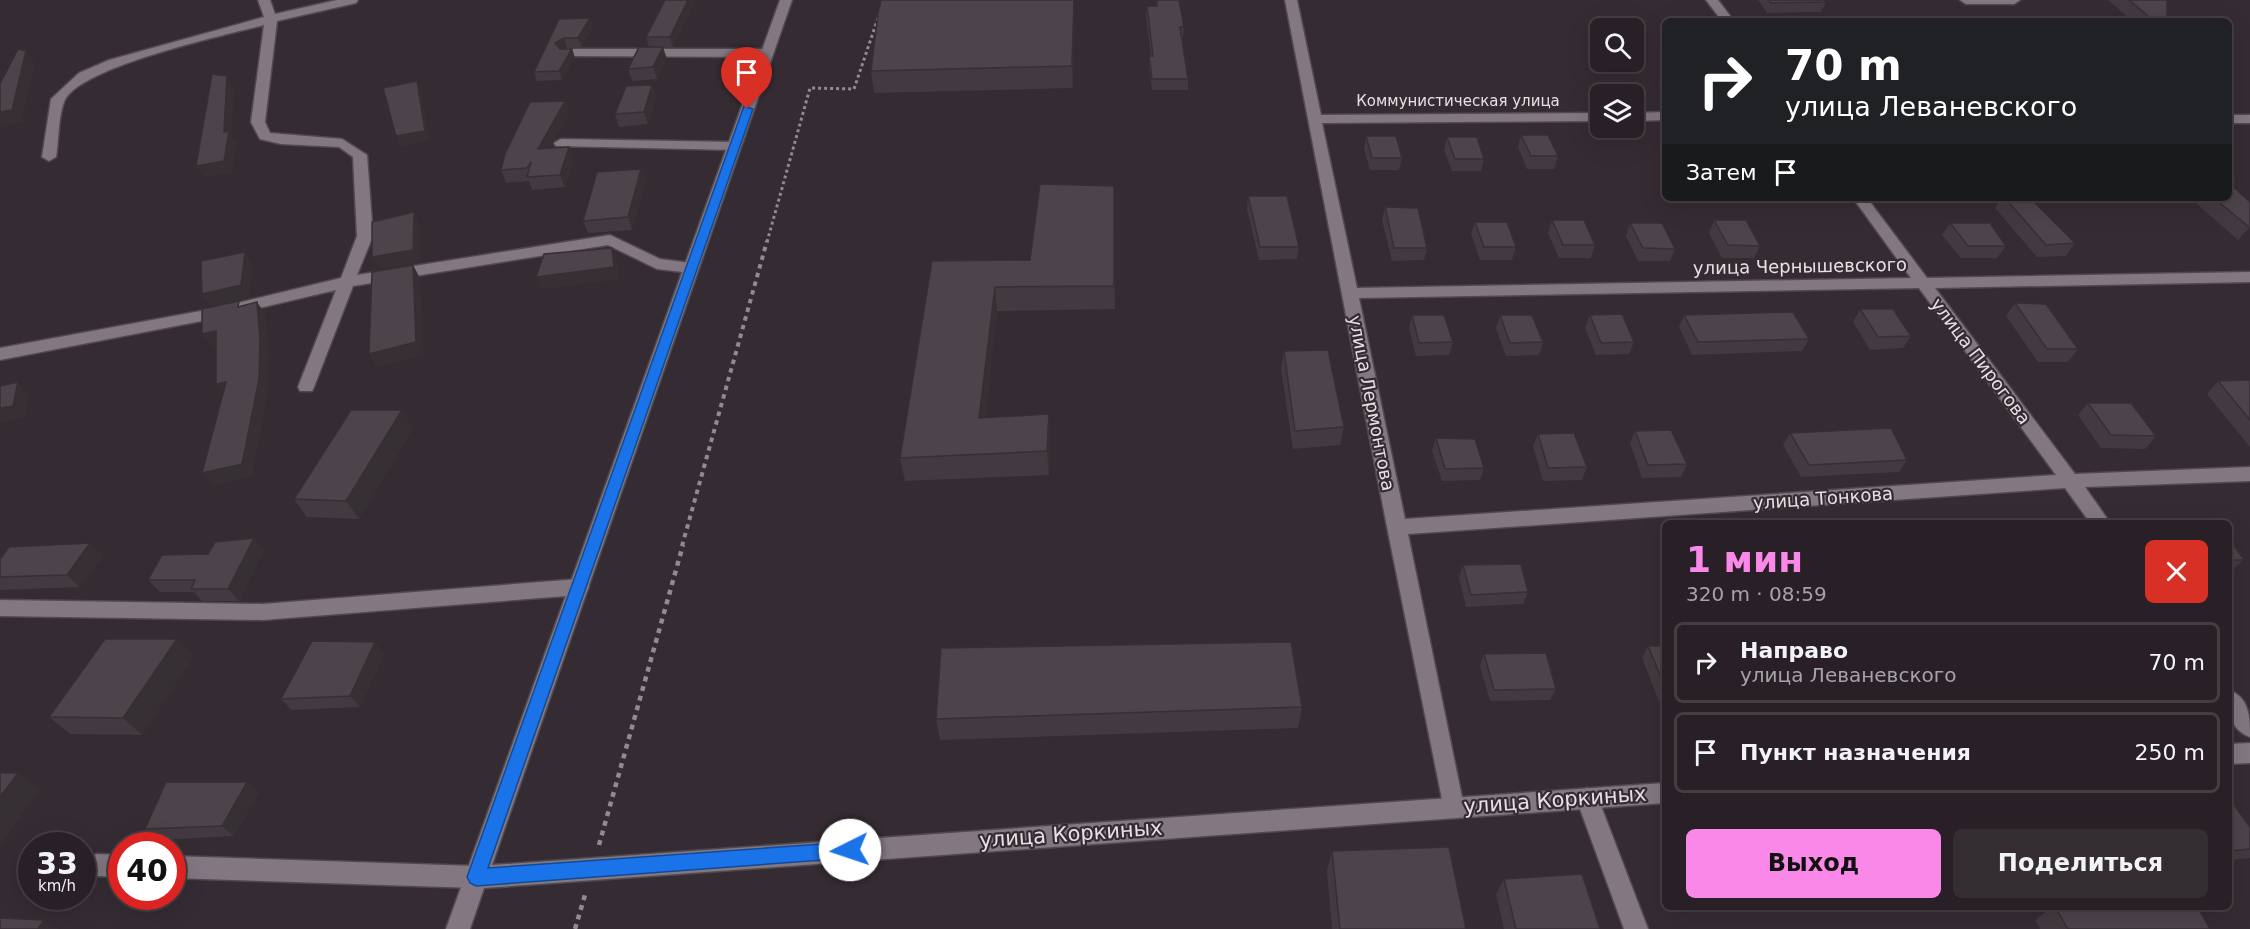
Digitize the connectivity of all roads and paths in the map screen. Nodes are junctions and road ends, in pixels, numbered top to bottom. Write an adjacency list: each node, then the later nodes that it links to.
1 (264, 0): 10 (street)
2 (352, 0): 10 (street)
3 (786, 0): 12 (street)
4 (1291, 0): 16 (street, улица Лермонтова)
5 (1712, 0): 9 (street)
6 (1966, 0): 7 (street)
7 (2014, 0)
8 (880, 11): 46 (path)
9 (1726, 18)
10 (271, 19): 21 (street); 25 (street)
11 (567, 53): 12 (street)
12 (767, 53): 20 (street)
13 (1662, 116): 15 (street)
14 (1590, 117): 16 (street, Коммунистическая улица)
15 (1644, 117)
16 (1315, 119): 27 (street, улица Лермонтова)
17 (2232, 119): 18 (street)
18 (2250, 119)
19 (561, 144): 20 (street)
20 (734, 146): 23 (street)
21 (49, 157)
22 (1862, 201): 26 (street, улица Пирогова)
23 (691, 268): 25 (street); 34 (street)
24 (2250, 277): 26 (street, улица Чернышевского)
25 (347, 282): 28 (street); 29 (street)
26 (1924, 284): 27 (street, улица Чернышевского); 31 (street, улица Пирогова)
27 (1350, 293): 33 (street, улица Лермонтова)
28 (0, 354)
29 (306, 387)
30 (2250, 474): 31 (street, улица Тонкова)
31 (2071, 481): 32 (street, улица Пирогова); 33 (street, улица Тонкова)
32 (2100, 520)
33 (1396, 527): 42 (street, улица Лермонтова)
34 (579, 587): 35 (street); 47 (street)
35 (0, 608)
36 (2232, 703): 37 (street)
37 (2250, 728)
38 (2250, 753): 39 (street)
39 (2232, 754)
40 (1662, 793): 41 (street, улица Коркиных)
41 (1587, 798): 42 (street, улица Коркиных); 50 (street)
42 (1453, 807): 46 (street, улица Коркиных)
43 (97, 865): 44 (street)
44 (108, 865)
45 (186, 867): 47 (street, улица Коркиных)
46 (592, 868): 47 (street, улица Коркиных); 49 (path)
47 (476, 877): 48 (street)
48 (458, 929)
49 (575, 929)
50 (1636, 929)

